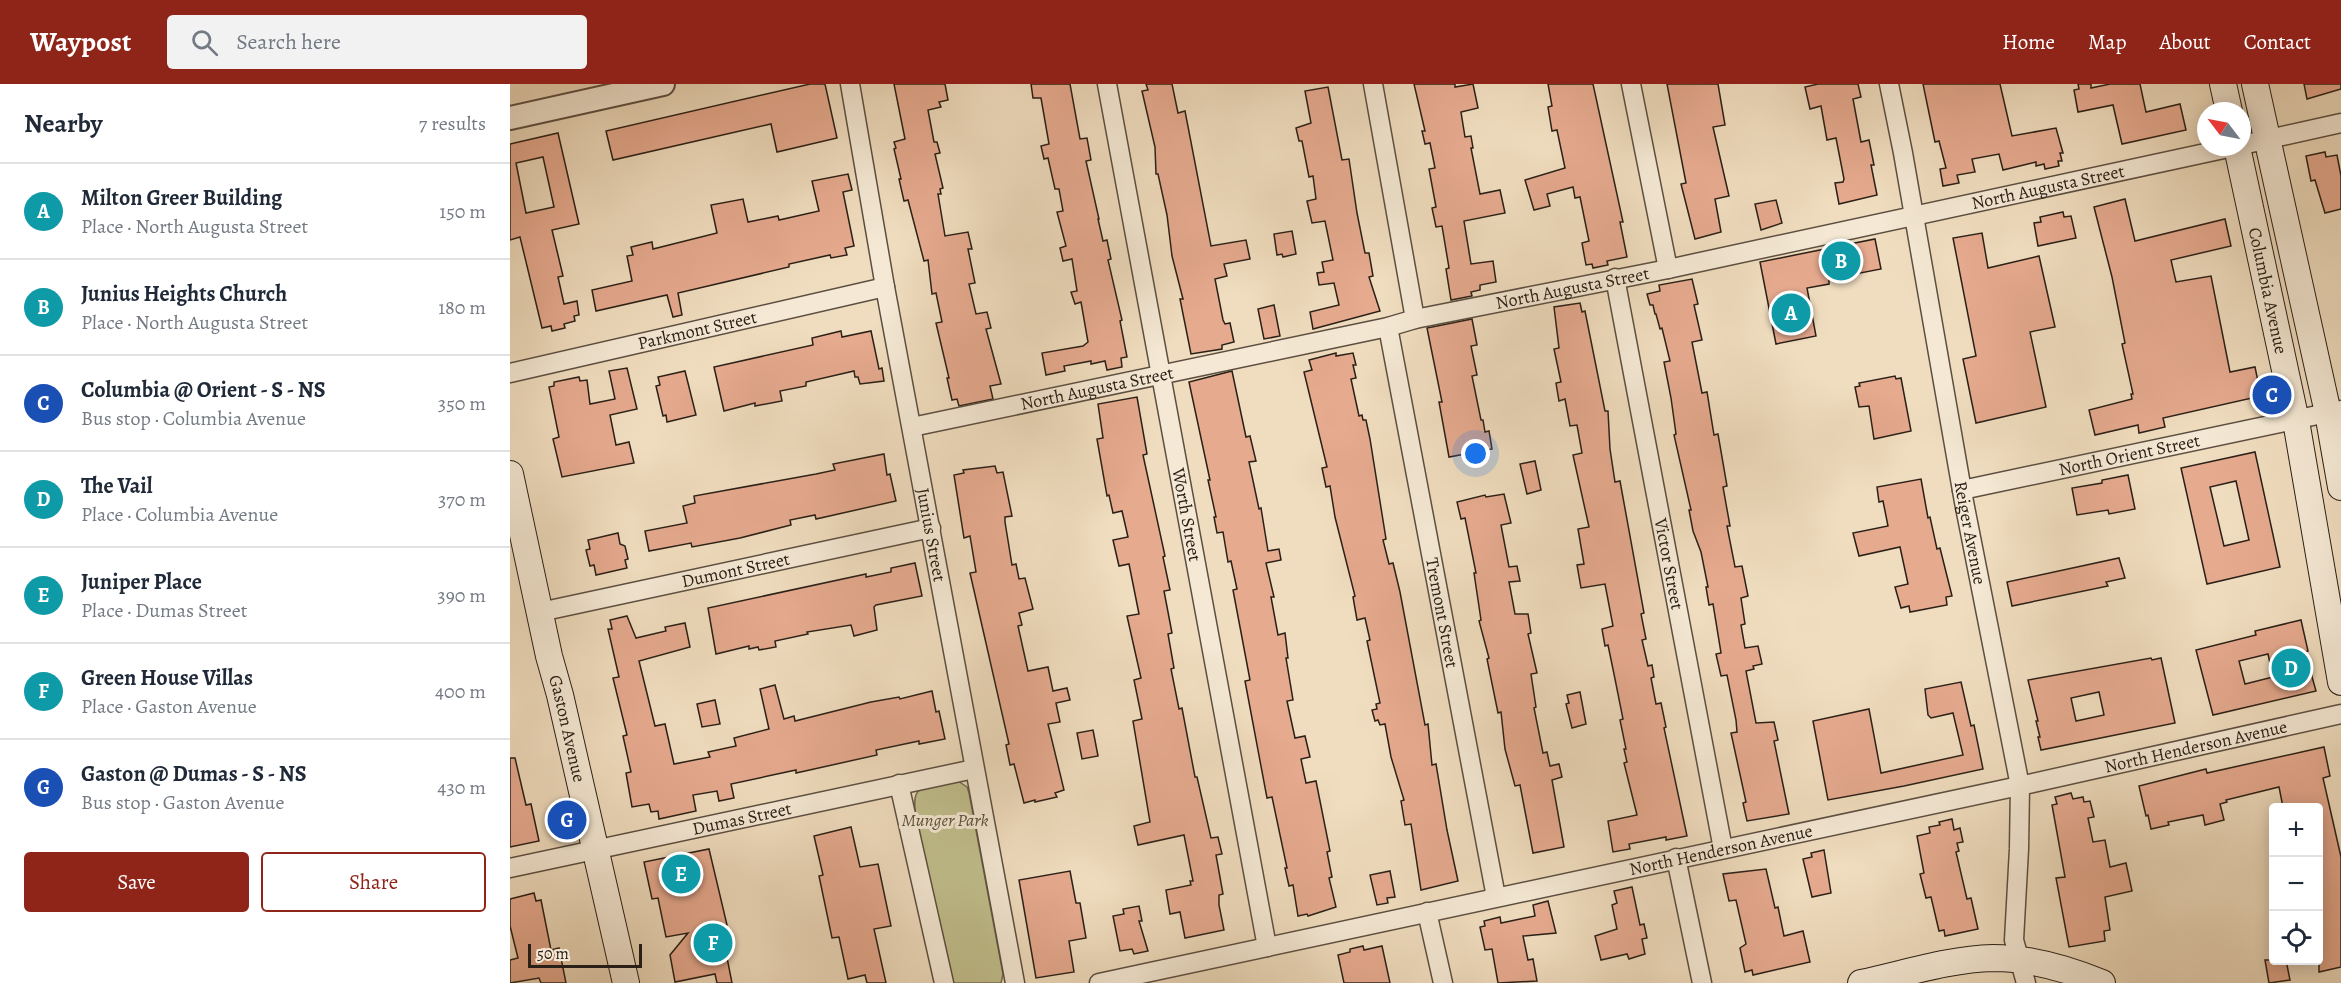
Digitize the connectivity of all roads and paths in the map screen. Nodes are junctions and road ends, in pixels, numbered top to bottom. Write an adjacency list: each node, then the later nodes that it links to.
1 (663, 84): 10 (street)
2 (850, 84): 19 (street, Junius Street)
3 (1107, 84): 23 (street, Worth Street)
4 (1373, 84): 20 (street)
5 (1632, 84): 17 (street)
6 (1889, 84): 16 (street, Reiger Avenue)
7 (2223, 84): 9 (main road)
8 (2255, 84): 12 (main road, Columbia Avenue)
9 (2227, 102)
10 (510, 118)
11 (2341, 123): 12 (street)
12 (2267, 139): 13 (street); 24 (main road, Columbia Avenue)
13 (2251, 143)
14 (2197, 155): 16 (street, North Augusta Street)
15 (2237, 156): 25 (main road, Columbia Avenue)
16 (1914, 215): 17 (street, North Augusta Street); 29 (street, Reiger Avenue)
17 (1668, 269): 18 (street, North Augusta Street)
18 (1615, 278): 20 (street, North Augusta Street); 38 (street, Victor Street)
19 (885, 287): 22 (street, Parkmont Street); 26 (street, Junius Street)
20 (1415, 319): 21 (street, North Augusta Street)
21 (1388, 327): 23 (street, North Augusta Street); 41 (street, Tremont Street)
22 (510, 373)
23 (1160, 375): 26 (street, North Augusta Street); 43 (street, Worth Street)
24 (2334, 412): 25 (street, North Orient Street); 28 (main road, Columbia Avenue)
25 (2296, 421): 29 (street, North Orient Street); 32 (main road, Columbia Avenue)
26 (912, 427): 30 (street, Junius Street)
27 (510, 474): 31 (main road, Gaston Avenue)
28 (2341, 488)
29 (1962, 490): 36 (street, Reiger Avenue)
30 (931, 528): 31 (street, Dumont Street); 34 (street, Junius Street)
31 (540, 612): 37 (main road, Gaston Avenue)
32 (2341, 682)
33 (2341, 714): 36 (street, North Henderson Avenue)
34 (975, 769): 35 (street, Dumas Street); 48 (street, Junius Street)
35 (899, 784): 37 (street, Dumas Street); 47 (street)
36 (2020, 786): 38 (street, North Henderson Avenue); 44 (street, Reiger Avenue)
37 (595, 849): 40 (street, Dumas Street); 46 (main road, Gaston Avenue)
38 (1723, 849): 39 (street, North Henderson Avenue)
39 (1676, 858): 41 (street, North Henderson Avenue); 51 (street)
40 (510, 868)
41 (1496, 897): 42 (street, North Henderson Avenue)
42 (1427, 912): 43 (street, North Henderson Avenue); 50 (street)
43 (1267, 947): 45 (street, North Henderson Avenue)
44 (2022, 971): 52 (main road); 53 (main road)
45 (1176, 975): 49 (street, North Henderson Avenue)
46 (626, 983)
47 (944, 983)
48 (1015, 983)
49 (1100, 983)
50 (1443, 983)
51 (1702, 983)
52 (1861, 983)
53 (2102, 983)

